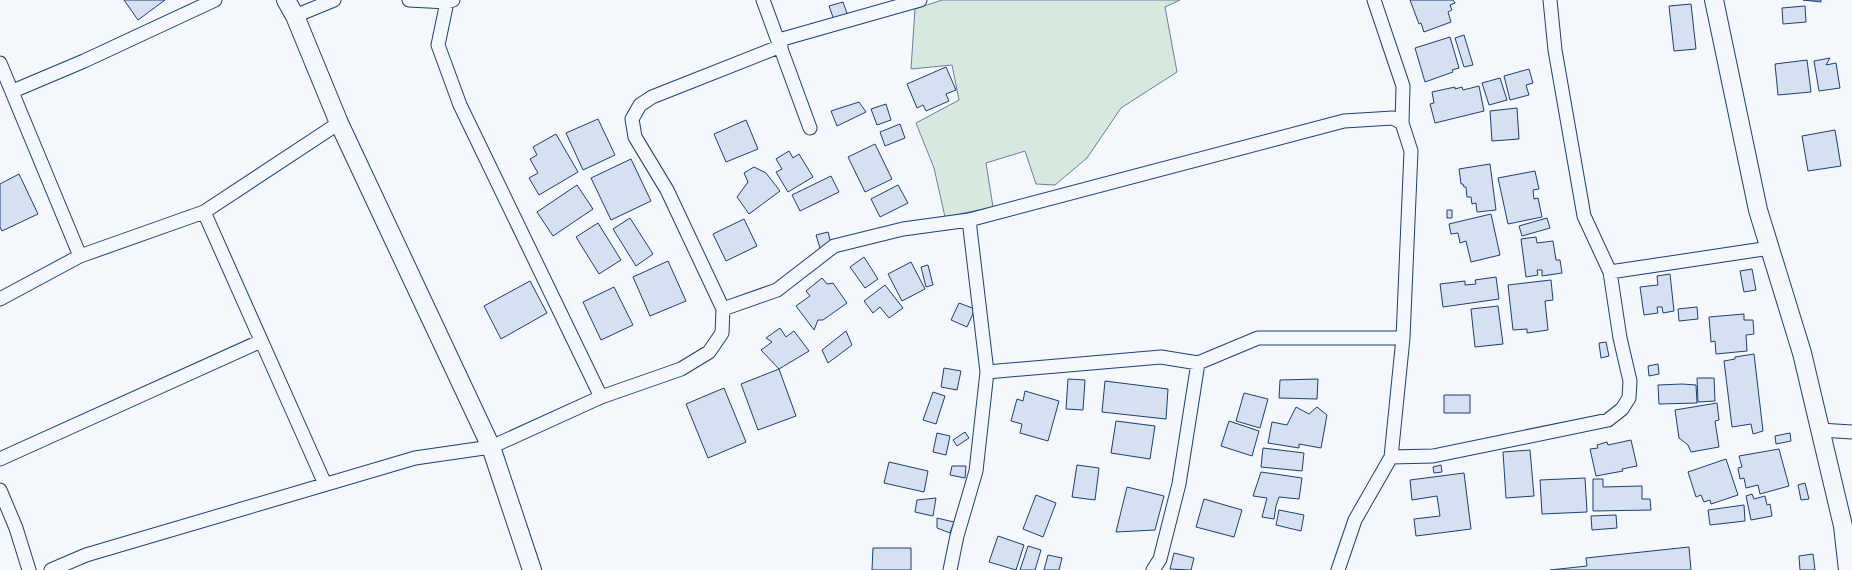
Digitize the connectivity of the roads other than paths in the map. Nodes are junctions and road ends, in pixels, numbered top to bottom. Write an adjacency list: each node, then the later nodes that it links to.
1 (216, 0): 14 (street)
2 (286, 0): 11 (street)
3 (334, 0): 11 (street)
4 (409, 0): 10 (street)
5 (763, 0): 12 (street)
6 (920, 0): 12 (street)
7 (1374, 0): 16 (street)
8 (1550, 0): 22 (street)
9 (1714, 0): 20 (street)
10 (450, 1): 29 (street)
11 (295, 16): 15 (street)
12 (780, 43): 17 (street); 24 (street)
13 (0, 63): 14 (street)
14 (13, 90): 21 (street)
15 (339, 123): 18 (street); 32 (street)
16 (1402, 123): 19 (street); 25 (street)
17 (810, 128)
18 (204, 212): 21 (street); 26 (street)
19 (969, 220): 24 (street); 28 (street)
20 (1770, 248): 22 (street); 30 (street)
21 (80, 256): 23 (street)
22 (1610, 272): 33 (street)
23 (0, 299)
24 (722, 309): 29 (street)
25 (1403, 338): 27 (street); 33 (street)
26 (261, 341): 34 (street); 35 (street)
27 (1198, 363): 28 (street); 41 (street)
28 (987, 372): 40 (street)
29 (602, 397): 32 (street)
30 (1820, 430): 31 (street); 43 (street)
31 (1852, 432)
32 (491, 447): 35 (street); 39 (street)
33 (1391, 457): 42 (street)
34 (0, 459)
35 (325, 484): 38 (street)
36 (0, 490): 37 (street)
37 (29, 570)
38 (51, 570)
39 (532, 570)
40 (950, 570)
41 (1153, 570)
42 (1338, 570)
43 (1848, 570)

